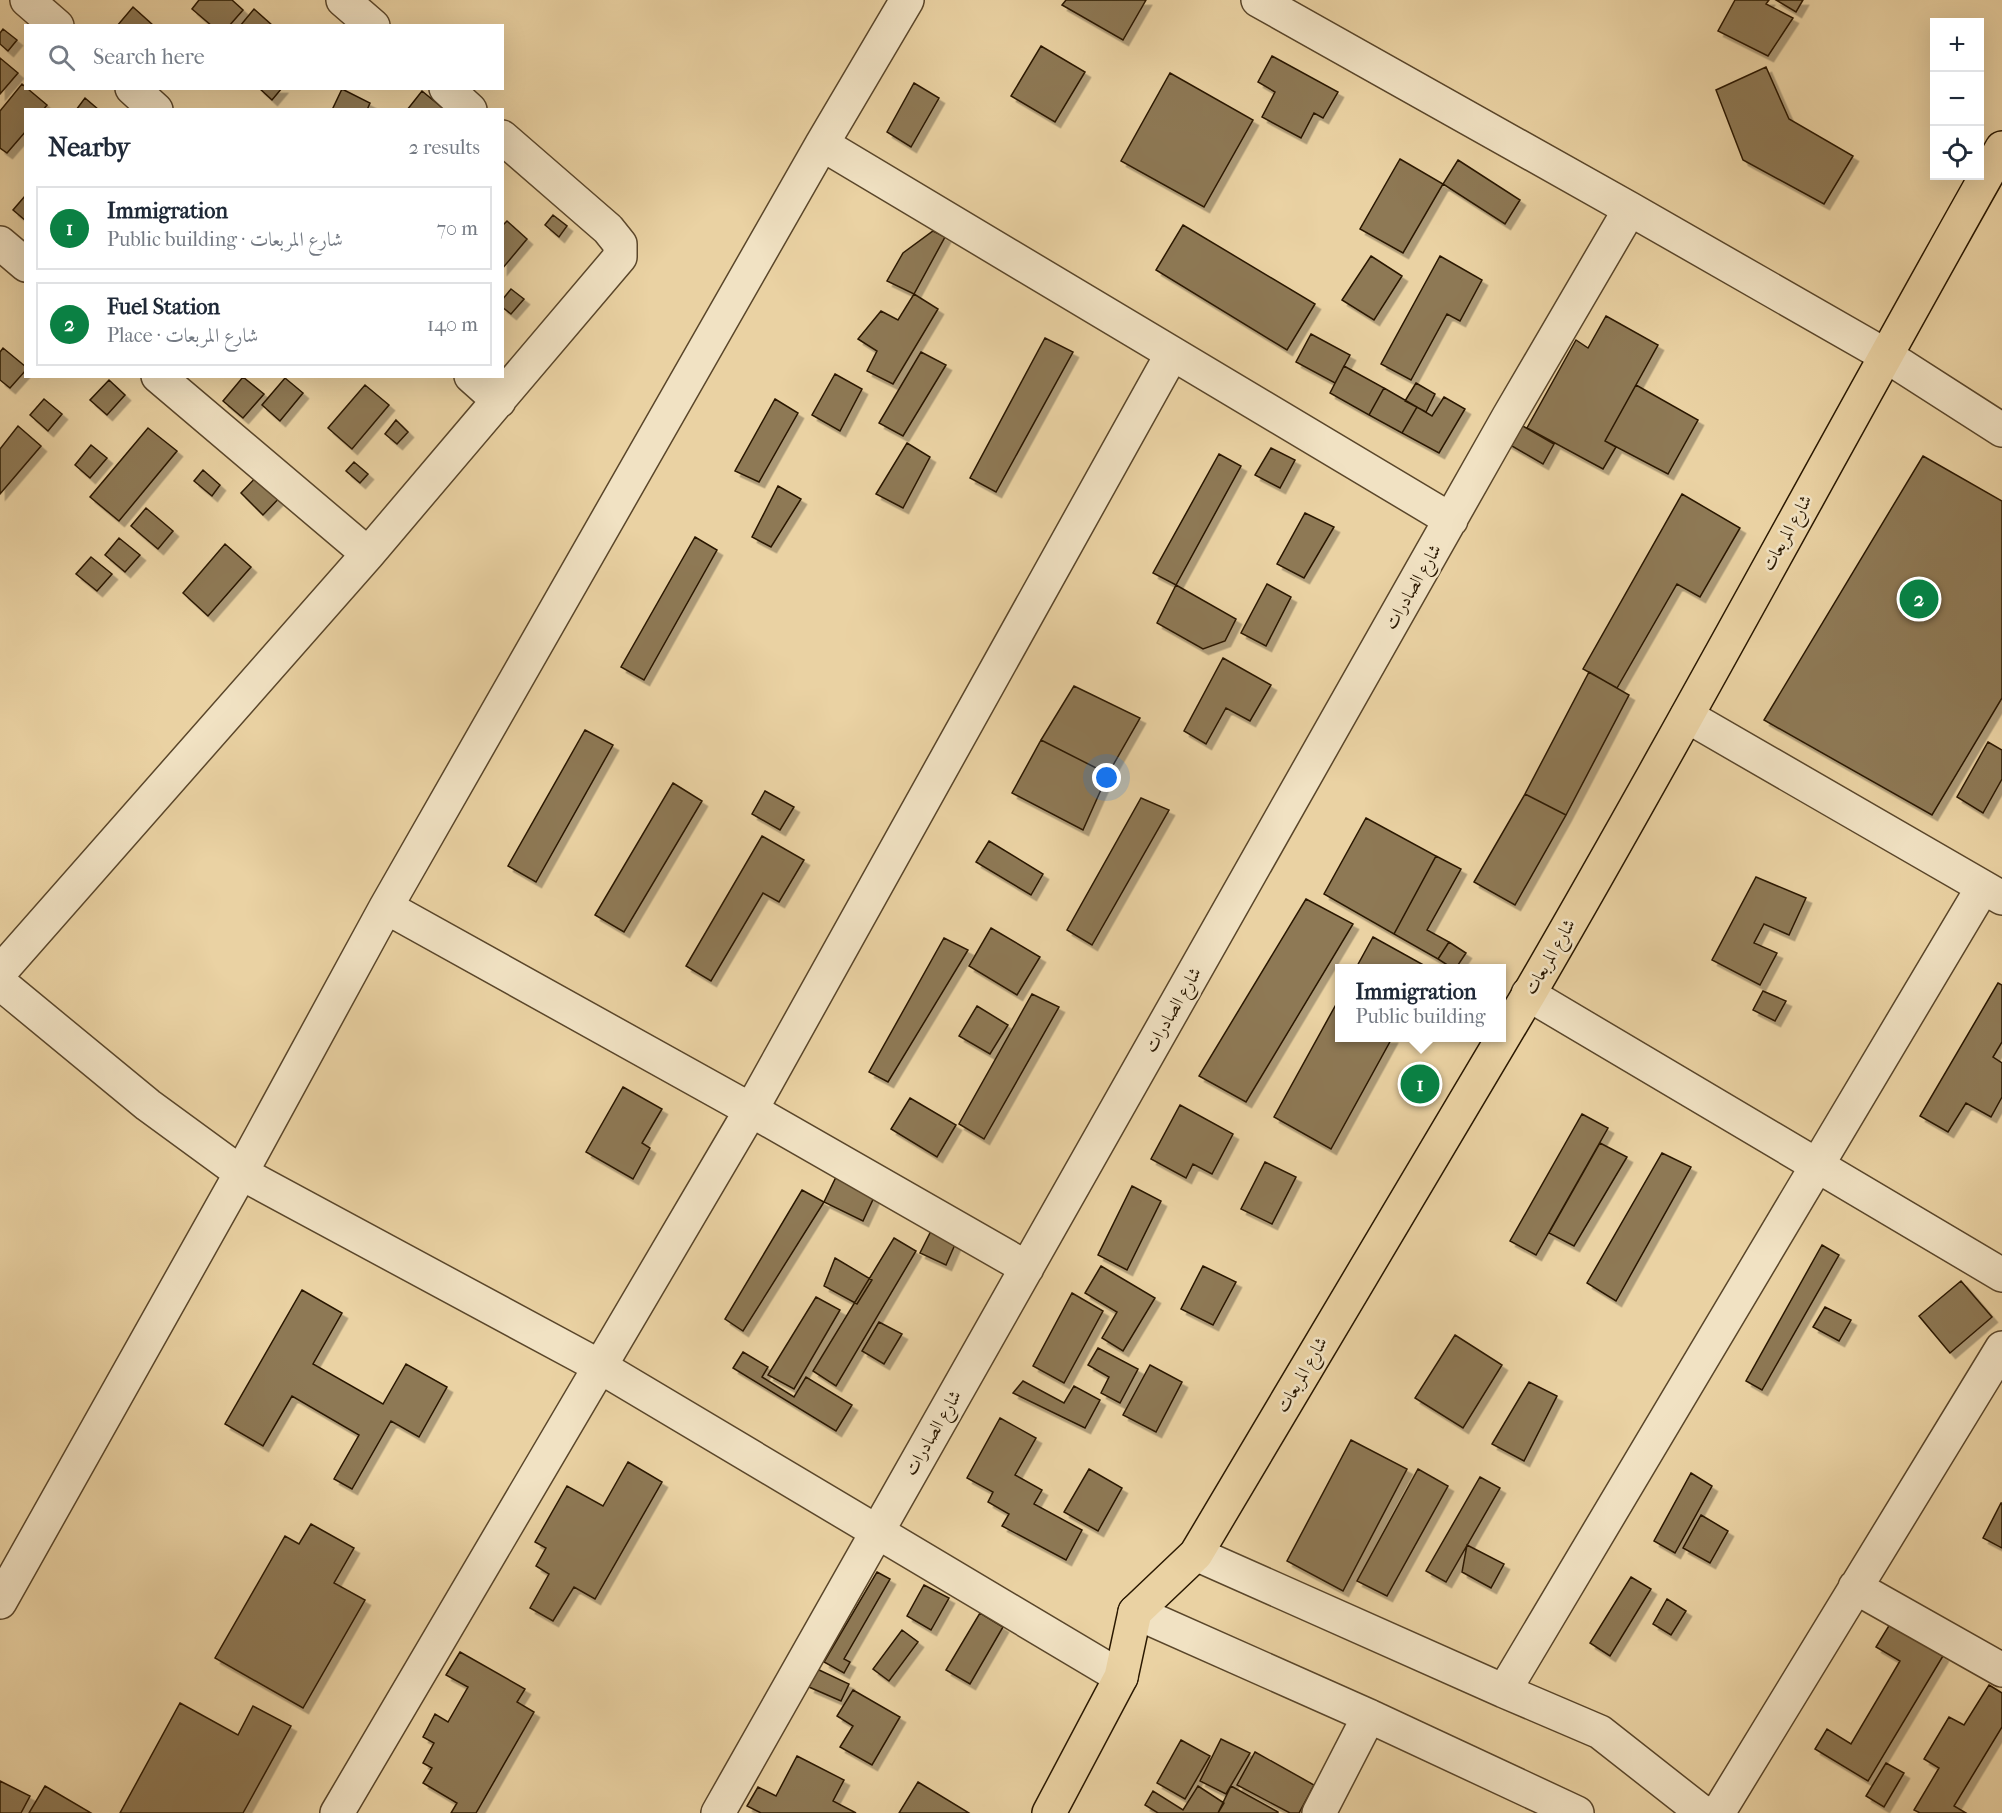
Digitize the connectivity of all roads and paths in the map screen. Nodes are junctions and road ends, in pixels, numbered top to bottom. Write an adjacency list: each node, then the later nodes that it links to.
1 (27, 0): 5 (street)
2 (344, 0): 6 (street)
3 (907, 0): 12 (street)
4 (1258, 0): 14 (street)
5 (55, 24)
6 (371, 24)
7 (134, 90): 9 (street)
8 (448, 90): 10 (street)
9 (154, 108)
10 (468, 108)
11 (504, 139): 21 (street)
12 (822, 144): 17 (street); 27 (street)
13 (2002, 148): 18 (main road, شارع المربعات)
14 (1630, 208): 18 (street); 23 (street, شارع الصادرات)
15 (0, 243): 16 (street)
16 (24, 263)
17 (1172, 354): 23 (street); 33 (street)
18 (1885, 355): 22 (street); 25 (main road, شارع المربعات)
19 (160, 378): 24 (street)
20 (473, 378): 21 (street)
21 (499, 400): 24 (street)
22 (2002, 430)
23 (1451, 520): 36 (street, شارع الصادرات)
24 (368, 554): 28 (street)
25 (1687, 716): 26 (street); 30 (main road, شارع المربعات)
26 (1993, 893): 34 (street)
27 (386, 908): 33 (street); 35 (street)
28 (0, 972)
29 (0, 983): 35 (street)
30 (1528, 994): 31 (main road, شارع المربعات); 34 (street)
31 (1506, 1031)
32 (1500, 1042): 41 (main road, شارع المربعات)
33 (751, 1110): 36 (street); 39 (street)
34 (1818, 1165): 37 (street); 47 (street)
35 (241, 1173): 39 (street); 43 (street)
36 (1027, 1268): 40 (street, شارع الصادرات)
37 (2002, 1275)
38 (2002, 1348): 42 (street)
39 (599, 1366): 40 (street); 49 (street)
40 (876, 1533): 46 (street); 50 (street, شارع الصادرات)
41 (1196, 1554): 44 (main road, شارع المربعات); 47 (street)
42 (1855, 1587): 45 (street); 55 (street)
43 (0, 1602)
44 (1135, 1612): 46 (main road); 48 (street)
45 (2002, 1670)
46 (1121, 1677): 51 (main road)
47 (1504, 1691): 54 (street)
48 (1369, 1716): 52 (street); 53 (street)
49 (337, 1813)
50 (718, 1813)
51 (1049, 1813)
52 (1319, 1813)
53 (1577, 1813)
54 (1703, 1813)
55 (1718, 1813)

